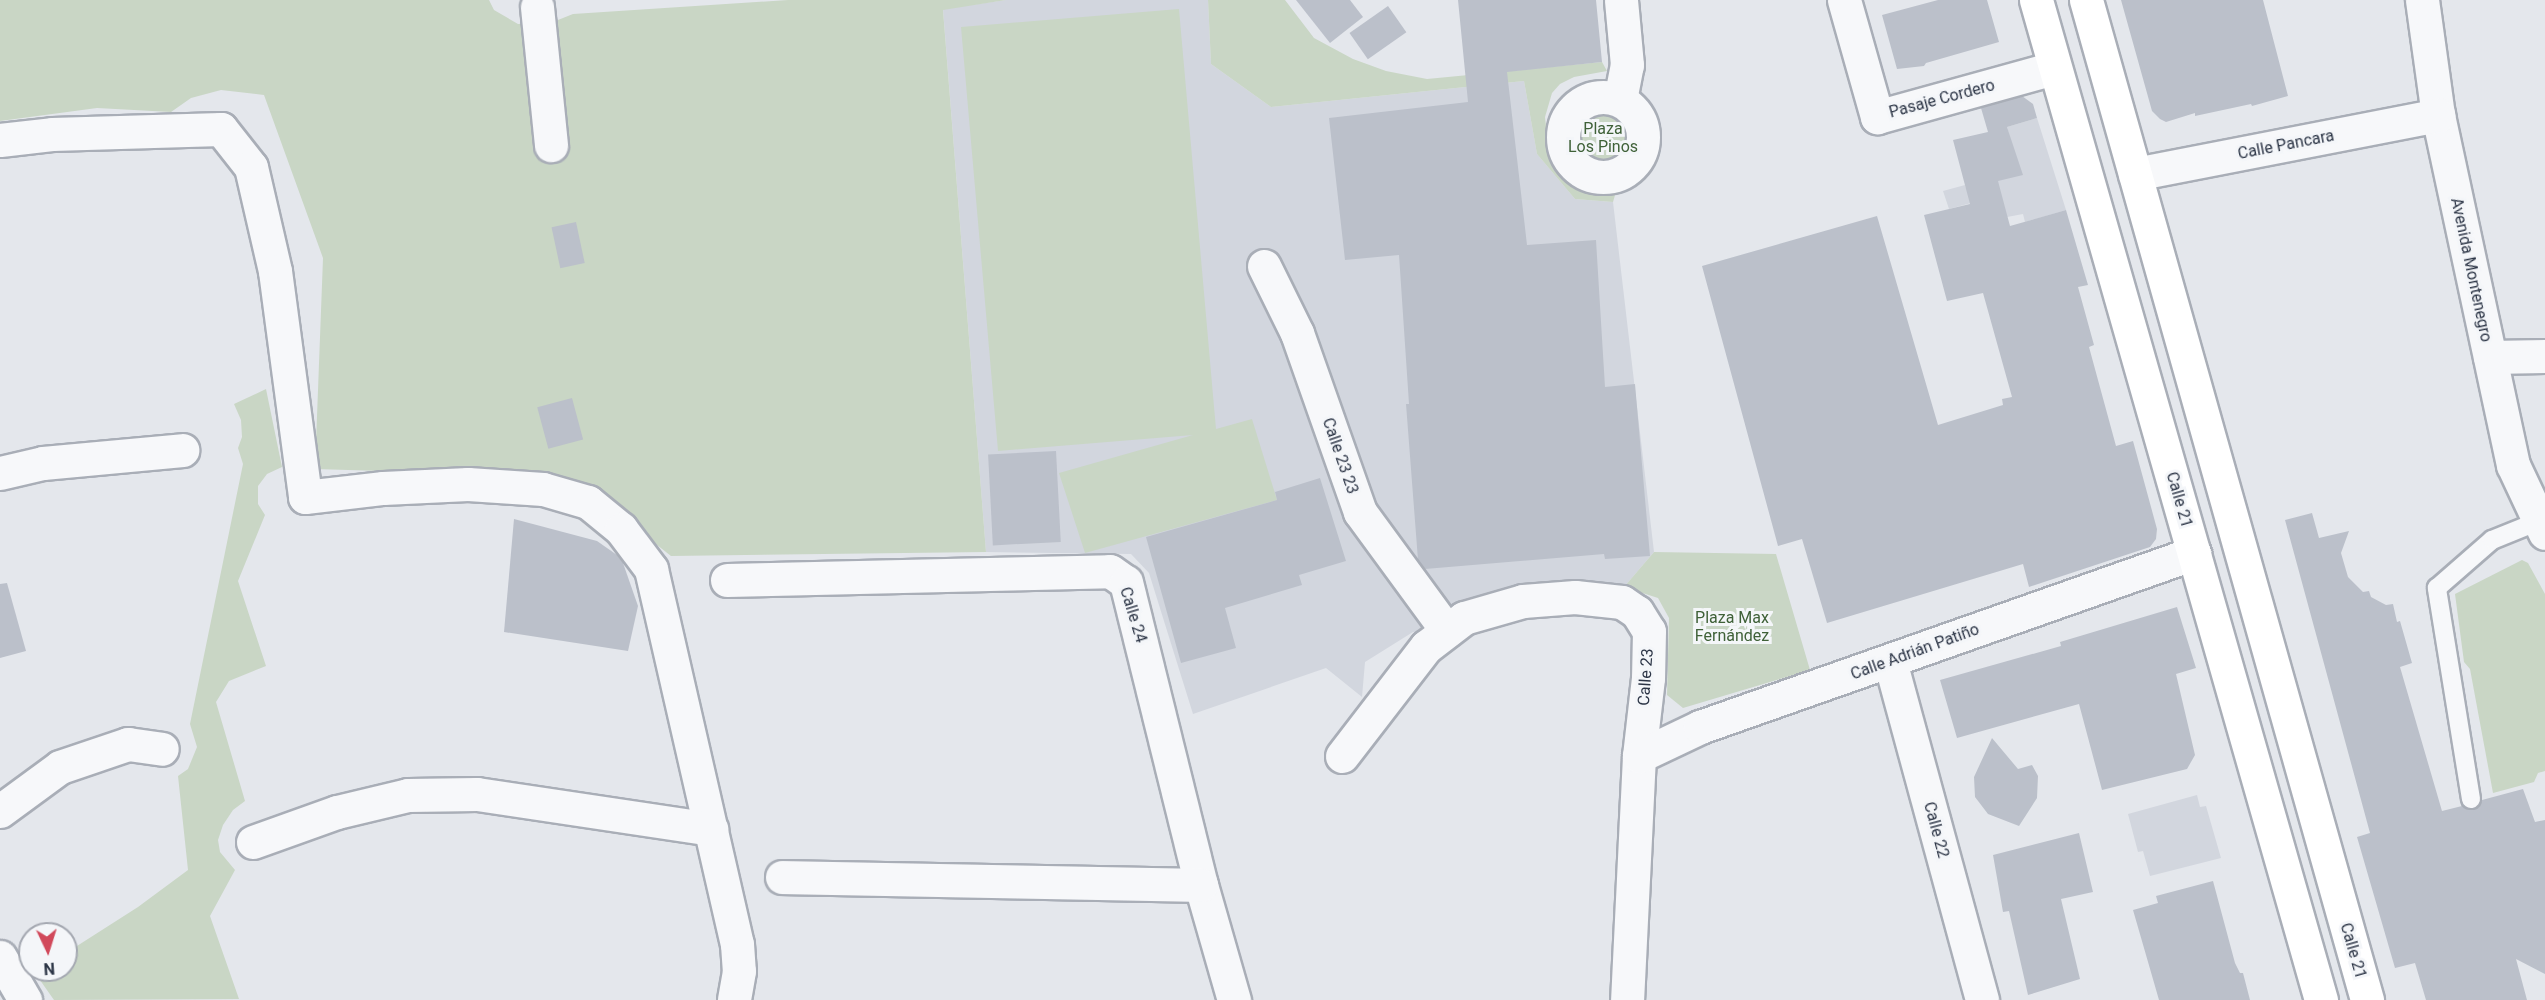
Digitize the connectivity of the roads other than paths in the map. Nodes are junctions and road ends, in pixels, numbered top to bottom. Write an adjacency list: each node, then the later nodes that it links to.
1 (1621, 0): 9 (street)
2 (1844, 0): 8 (street, Pasaje Cordero)
3 (2036, 0): 8 (main road, Calle 21)
4 (2086, 0): 7 (main road, Calle 21)
5 (2422, 0): 10 (street, Avenida Montenegro)
6 (541, 2): 12 (street)
7 (2102, 54): 8 (main road); 13 (main road, Calle 21)
8 (2054, 68): 14 (main road, Calle 21)
9 (1620, 100)
10 (2438, 115): 13 (street, Calle Pancara); 17 (street, Avenida Montenegro)
11 (0, 140): 31 (street)
12 (551, 145)
13 (2135, 174): 14 (main road); 21 (main road, Calle 21)
14 (2091, 188): 22 (main road, Calle 21)
15 (1264, 266): 24 (street, Calle 23 23)
16 (2545, 356): 17 (street)
17 (2490, 357): 20 (street, Avenida Montenegro)
18 (182, 450): 19 (street)
19 (0, 473)
20 (2542, 527): 29 (lane)
21 (2238, 542): 22 (main road); 42 (main road, Calle 21)
22 (2194, 553): 25 (street, Calle Adrián Patiño); 41 (main road, Calle 21)
23 (727, 579): 34 (street, Calle 24)
24 (1447, 631): 27 (street, Calle 23); 28 (street, Calle 23)
25 (1890, 661): 28 (street, Calle Adrián Patiño); 40 (street, Calle 22)
26 (162, 749): 30 (street)
27 (1342, 756)
28 (1639, 756): 39 (street, Calle 23)
29 (2471, 799)
30 (0, 811)
31 (711, 829): 32 (street); 37 (street)
32 (253, 842)
33 (782, 877): 34 (street)
34 (1201, 885): 38 (street, Calle 24)
35 (0, 957): 36 (street)
36 (25, 1000)
37 (734, 1000)
38 (1234, 1000)
39 (1627, 1000)
40 (1982, 1000)
41 (2321, 1000)
42 (2367, 1000)

